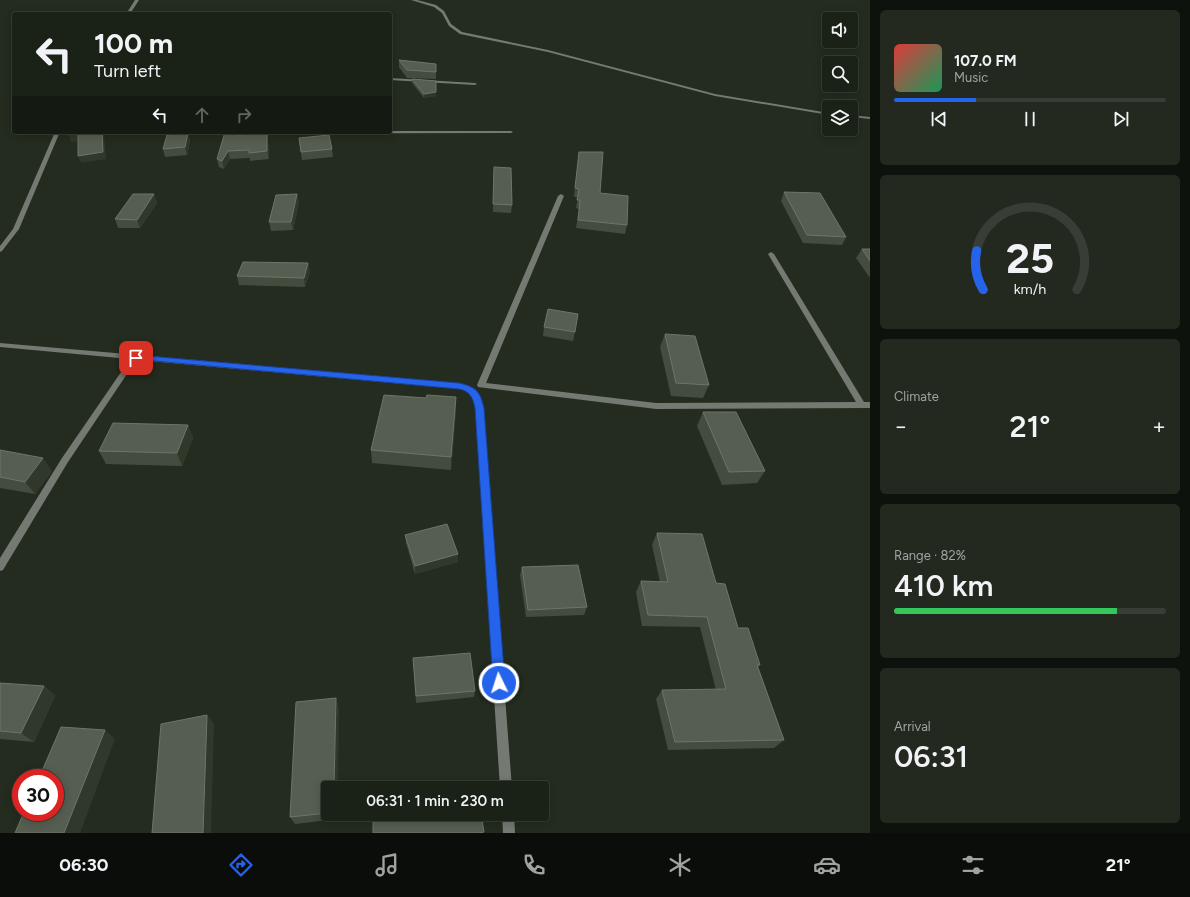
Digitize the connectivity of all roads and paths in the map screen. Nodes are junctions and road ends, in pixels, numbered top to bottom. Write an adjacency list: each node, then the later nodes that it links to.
1 (137, 0): 3 (street)
2 (413, 0): 6 (street)
3 (129, 12)
4 (392, 79): 5 (street)
5 (475, 84)
6 (822, 113)
7 (858, 117): 8 (street)
8 (870, 118)
9 (392, 132): 10 (street)
10 (511, 132)
11 (57, 134): 13 (street)
12 (561, 196): 17 (street)
13 (0, 250)
14 (771, 254): 17 (street)
15 (0, 345): 16 (street)
16 (136, 358): 18 (street); 19 (street)
17 (866, 405)
18 (0, 567)
19 (506, 781)
20 (509, 821): 21 (street)
21 (510, 833)

